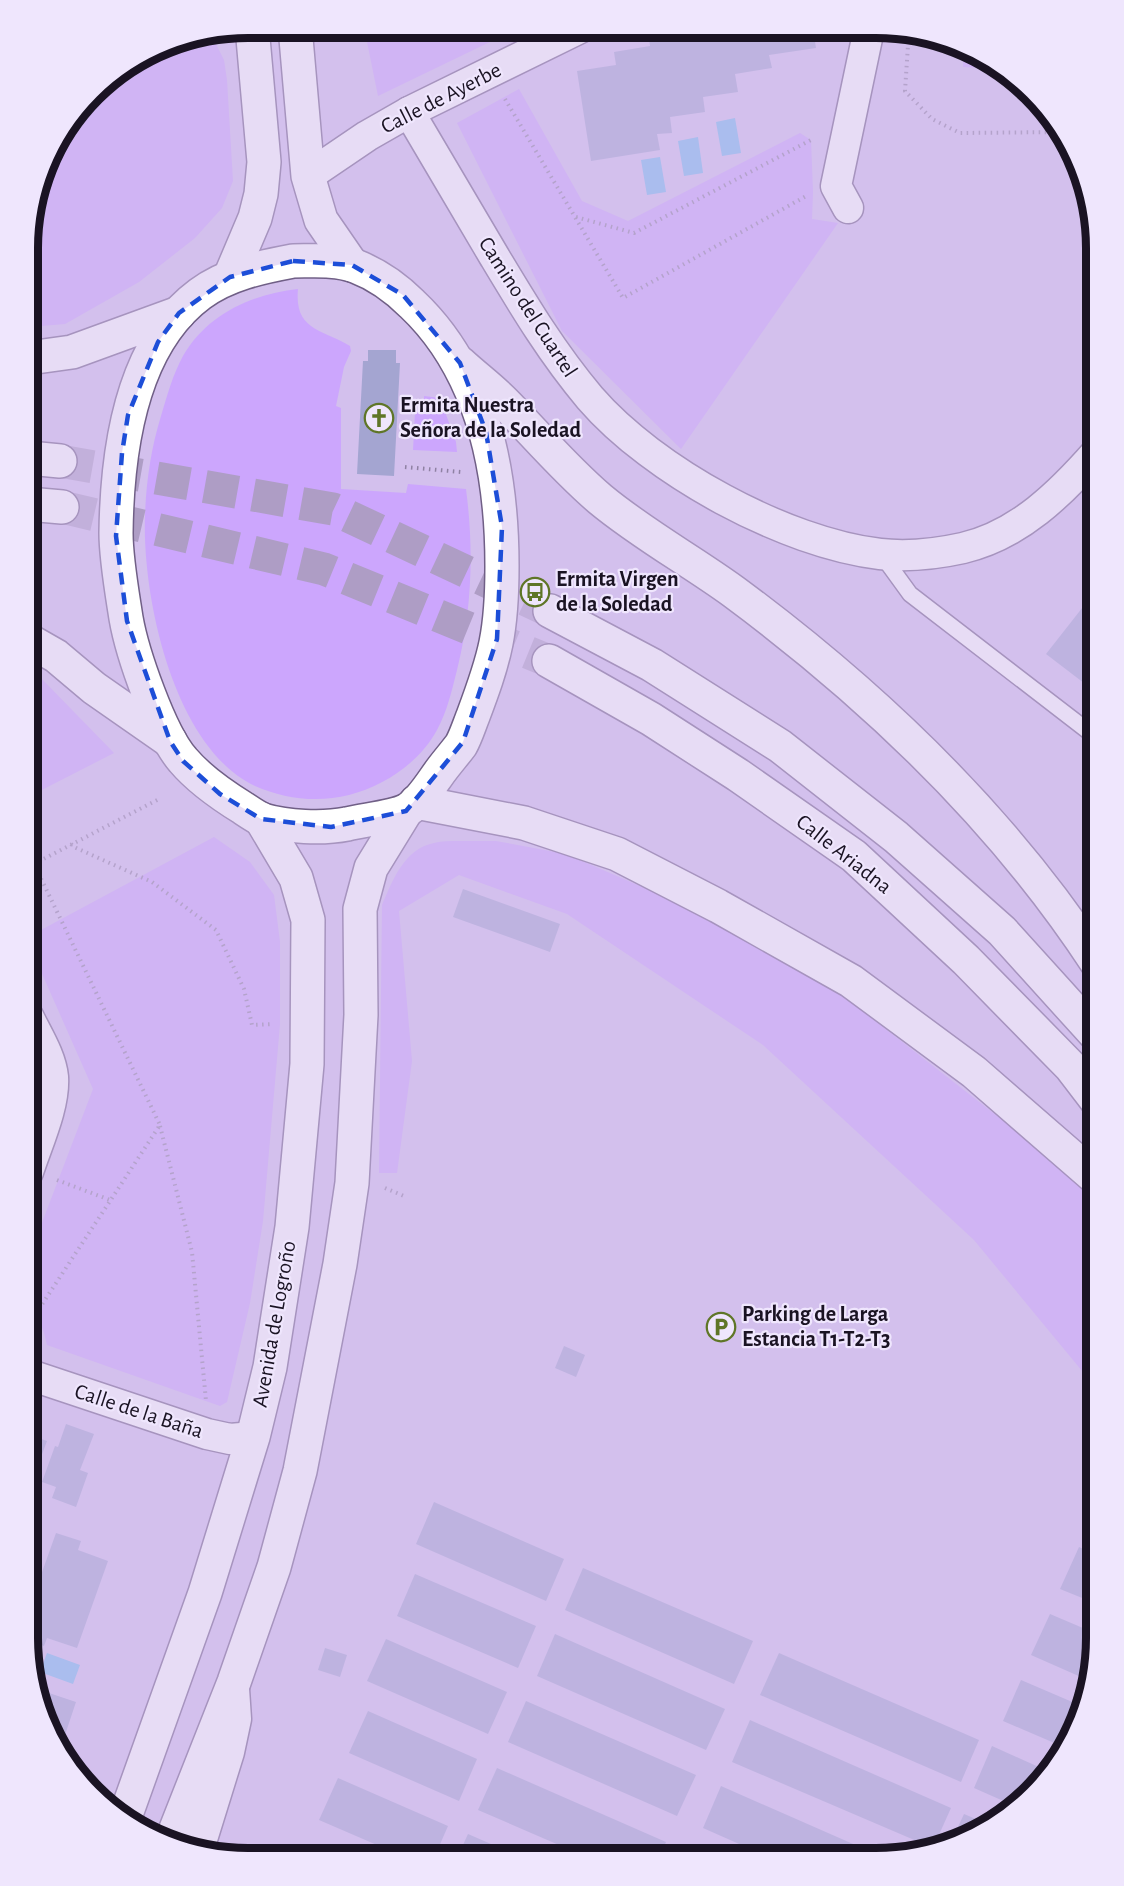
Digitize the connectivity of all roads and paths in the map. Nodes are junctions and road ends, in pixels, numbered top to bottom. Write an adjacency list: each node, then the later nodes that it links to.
1 (253, 38): 15 (main road)
2 (296, 38): 10 (main road)
3 (560, 38): 7 (street, Calle de Ayerbe)
4 (867, 38): 12 (street)
5 (908, 40): 8 (path)
6 (504, 98): 13 (path)
7 (409, 112): 10 (street, Calle de Ayerbe); 24 (street, Camino del Cuartel)
8 (1051, 132)
9 (811, 140): 13 (path)
10 (308, 177): 14 (main road)
11 (813, 192): 13 (path)
12 (848, 208)
13 (575, 217)
14 (352, 265): 15 (main road); 18 (main road)
15 (230, 277): 16 (main road)
16 (178, 313): 17 (main road); 29 (main road)
17 (38, 357)
18 (460, 363): 31 (main road); 36 (main road)
19 (1086, 465): 24 (street, Camino del Cuartel)
20 (405, 467): 21 (path)
21 (461, 472)
22 (38, 505): 23 (main road)
23 (62, 507)
24 (881, 554): 28 (lane)
25 (550, 611): 38 (main road, Calle Ariadna)
26 (38, 646): 29 (main road)
27 (549, 661): 40 (main road, Calle Ariadna)
28 (1086, 730)
29 (170, 741): 32 (main road)
30 (161, 798): 33 (path)
31 (411, 806): 32 (main road); 43 (main road); 52 (main road)
32 (261, 819): 51 (main road, Avenida de Logroño)
33 (71, 844): 34 (path); 37 (path)
34 (38, 862)
35 (38, 872): 41 (path)
36 (1086, 946)
37 (280, 1024)
38 (1086, 1024)
39 (38, 1037): 42 (street)
40 (1086, 1087)
41 (160, 1125): 47 (path); 50 (path)
42 (38, 1141)
43 (1086, 1169)
44 (38, 1175): 47 (path)
45 (379, 1185): 46 (path)
46 (404, 1196)
47 (110, 1200): 48 (path)
48 (38, 1310)
49 (38, 1378): 51 (street, Calle de la Baña)
50 (208, 1406)
51 (253, 1437): 53 (main road, Avenida de Logroño)
52 (234, 1682): 54 (main road); 55 (street)
53 (128, 1810)
54 (174, 1835)
55 (201, 1843)

